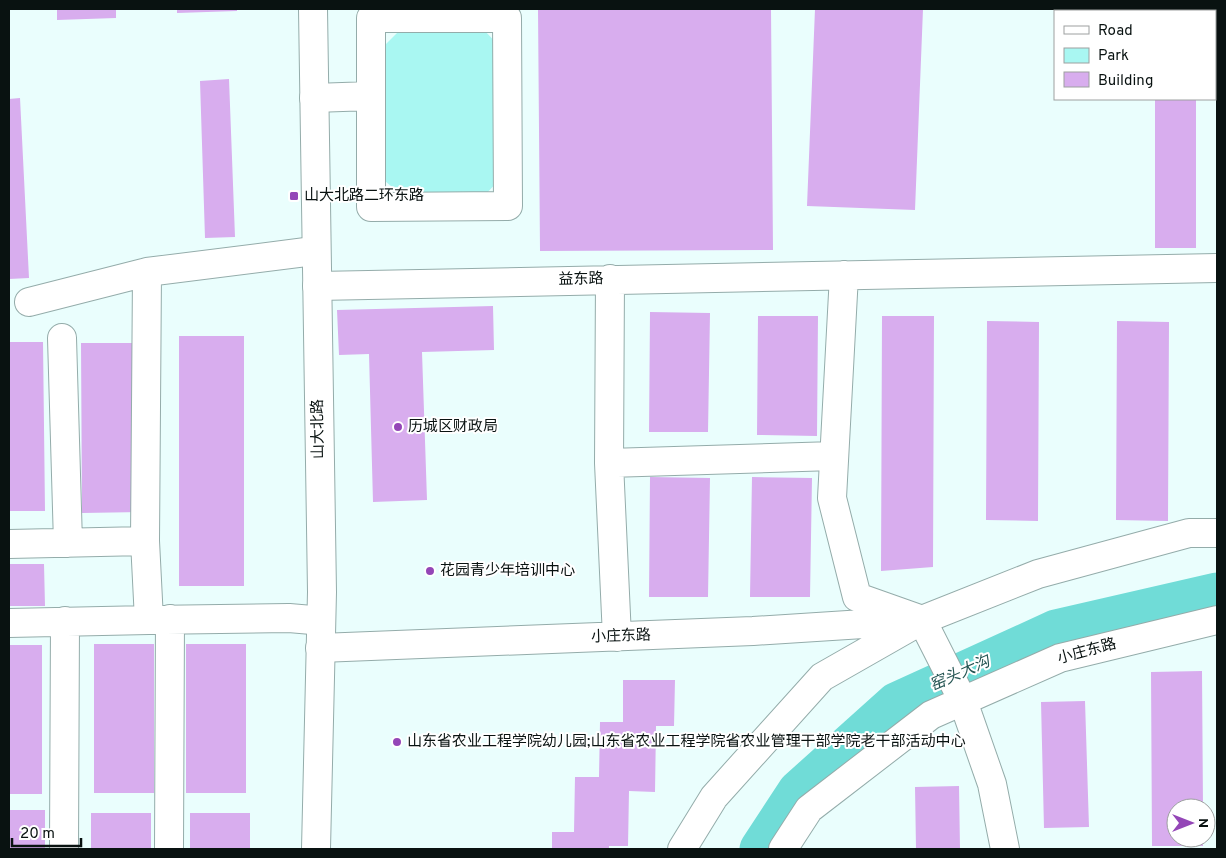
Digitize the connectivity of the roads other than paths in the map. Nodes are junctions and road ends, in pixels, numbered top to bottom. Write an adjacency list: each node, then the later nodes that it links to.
1 (302, 9): 5 (street, 山大北路)
2 (313, 9): 4 (street, 山大北路)
3 (371, 96): 3 (street); 4 (street)
4 (314, 98): 10 (street, 山大北路)
5 (306, 252): 7 (street); 20 (street, 山大北路)
6 (1217, 268): 8 (street, 益东路)
7 (147, 272): 11 (street); 16 (street)
8 (844, 275): 9 (street, 益东路); 13 (street)
9 (610, 279): 10 (street, 益东路); 14 (street)
10 (317, 286): 26 (street, 山大北路)
11 (29, 302)
12 (62, 338): 17 (street)
13 (834, 456): 14 (street); 21 (street)
14 (609, 463): 25 (street)
15 (1217, 532): 21 (street)
16 (146, 542): 17 (street); 19 (street)
17 (68, 543): 18 (street)
18 (9, 544)
19 (159, 619): 20 (street); 23 (street); 29 (street)
20 (312, 620): 30 (street, 山大北路)
21 (922, 620): 25 (street, 小庄东路); 27 (street); 32 (street)
22 (1217, 620): 27 (street, 小庄东路)
23 (65, 621): 24 (street); 28 (street)
24 (9, 623)
25 (617, 637): 26 (street, 小庄东路)
26 (320, 648): 31 (street, 山大北路)
27 (963, 701): 33 (street, 小庄东路); 34 (street)
28 (64, 849)
29 (169, 849)
30 (307, 849)
31 (316, 849)
32 (682, 849)
33 (783, 849)
34 (1005, 849)

